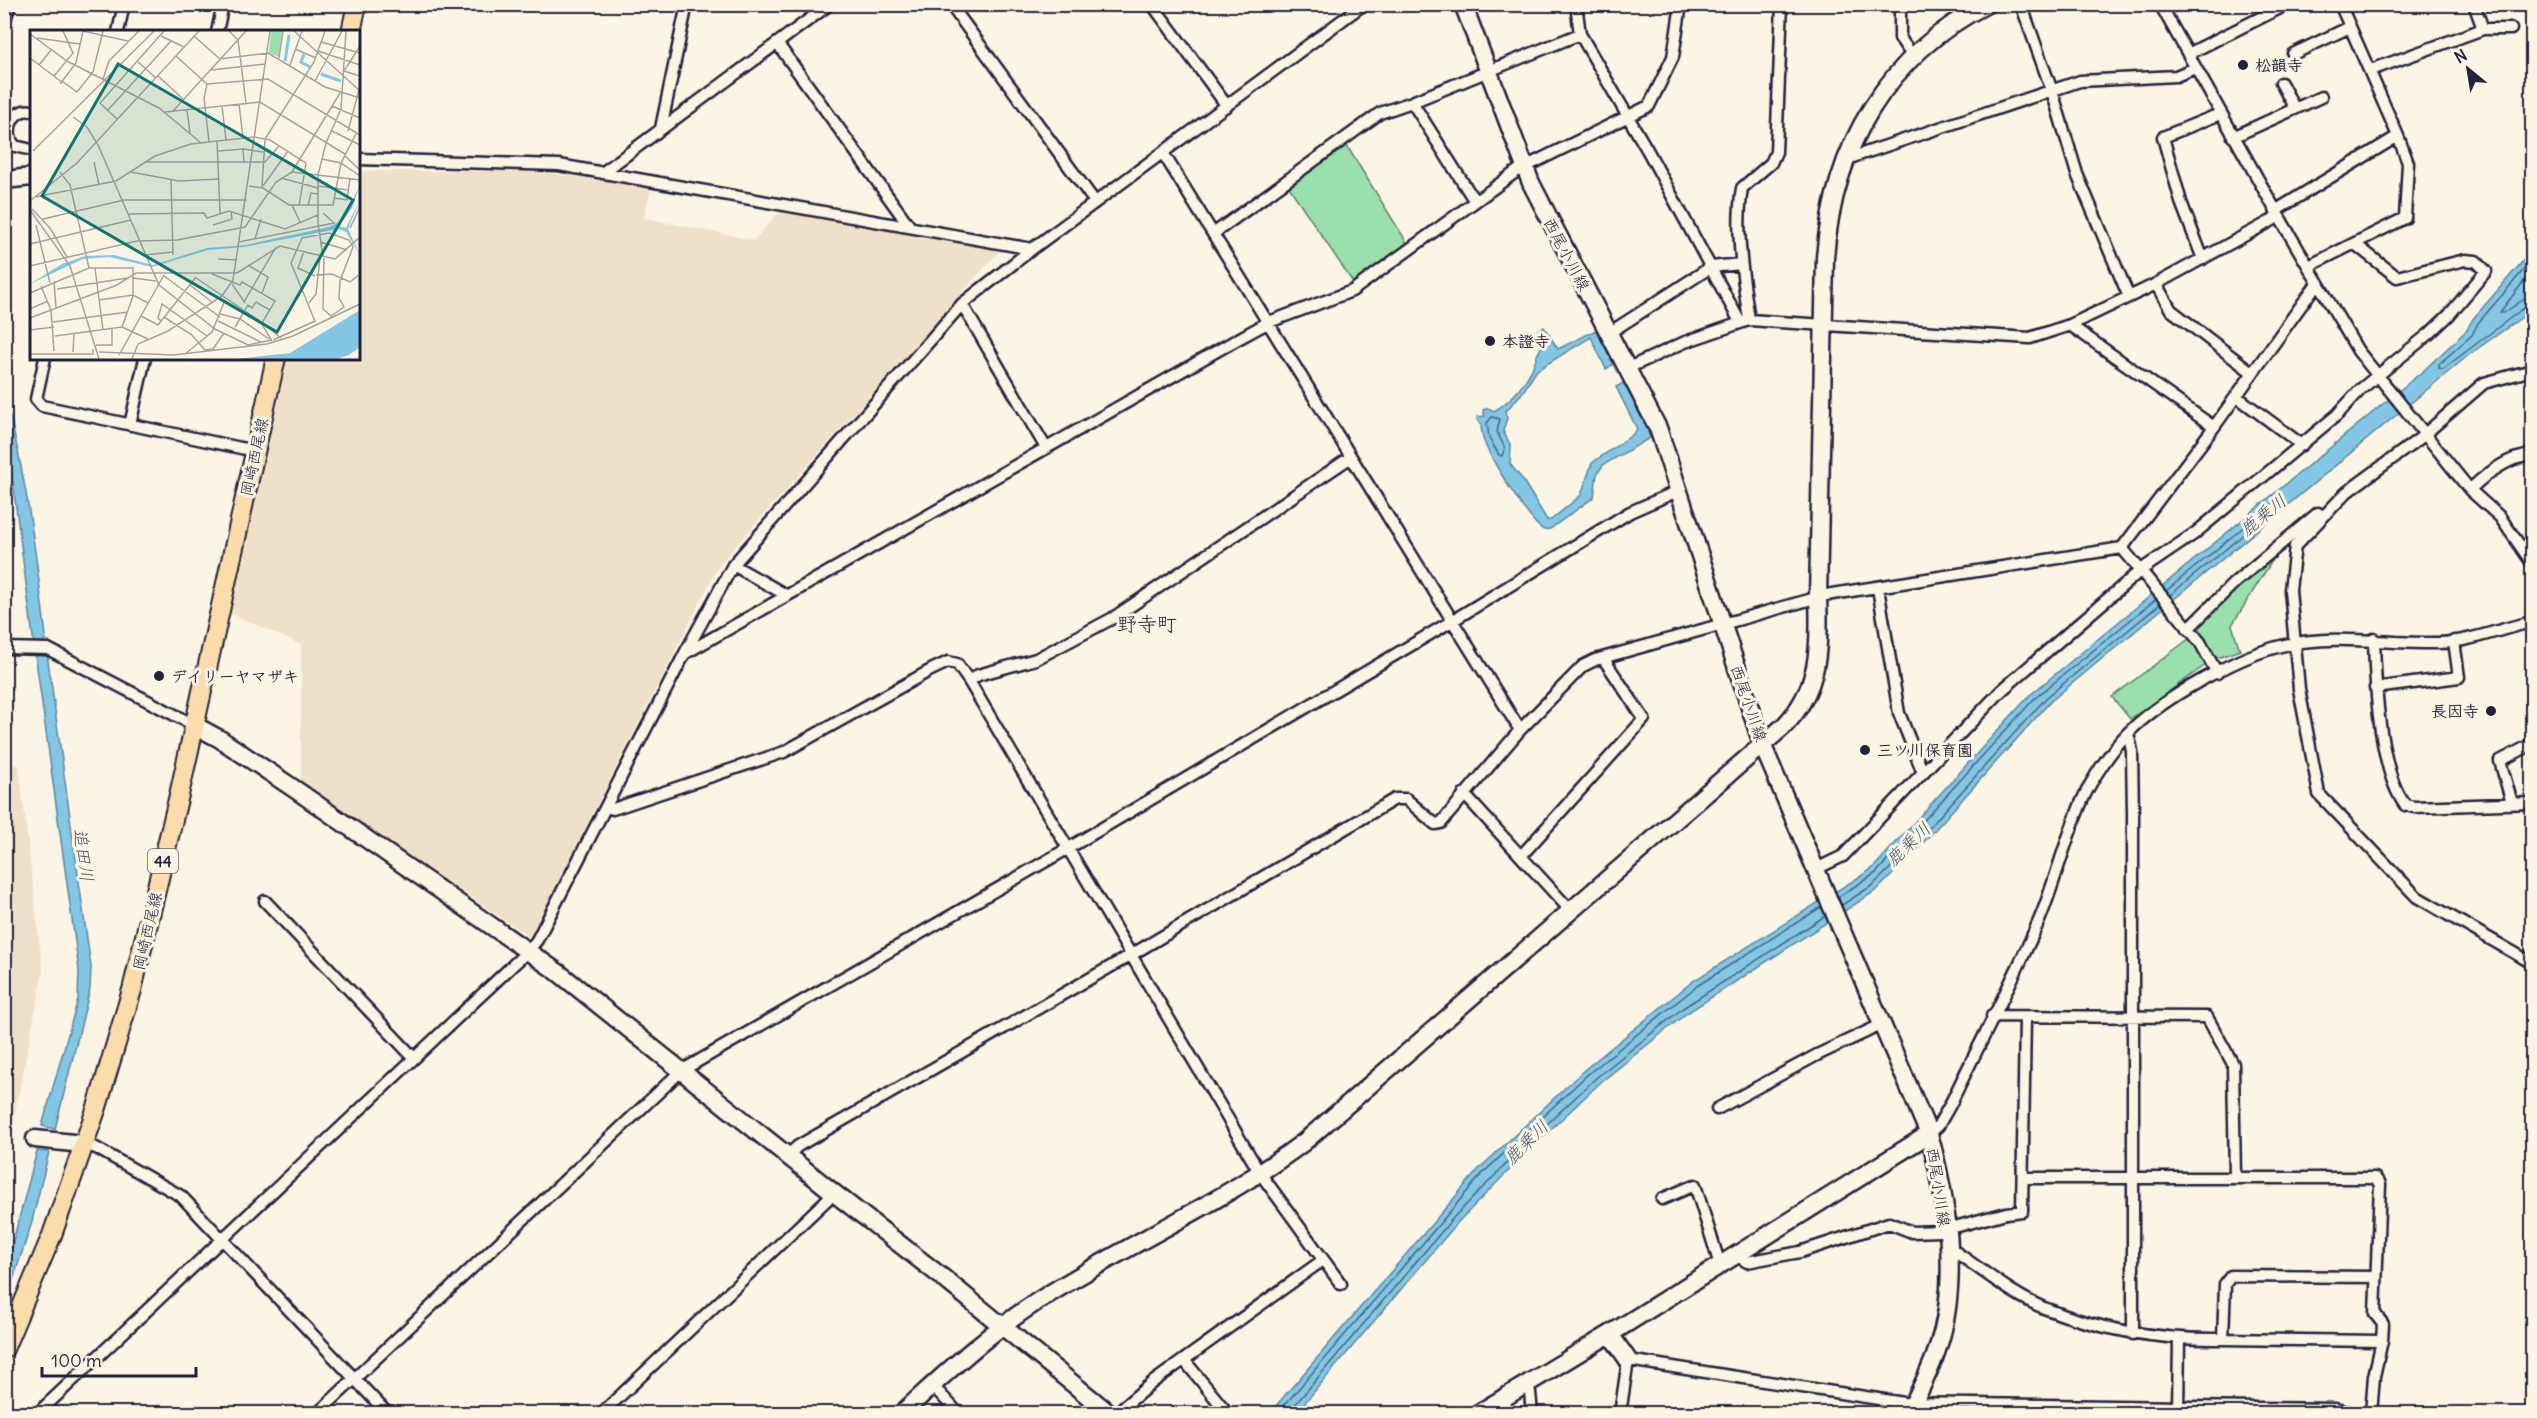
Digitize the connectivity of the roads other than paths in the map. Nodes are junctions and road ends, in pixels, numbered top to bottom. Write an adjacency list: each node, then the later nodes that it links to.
1 (124, 4): 23 (street)
2 (223, 4): 24 (street)
3 (357, 4): 25 (main road)
4 (687, 4): 43 (street)
5 (830, 4): 27 (street)
6 (950, 4): 55 (street)
7 (1152, 4): 38 (street)
8 (1463, 4): 33 (street, 西尾小川線)
9 (1576, 4): 26 (street)
10 (1681, 4): 42 (street)
11 (1782, 4): 62 (street)
12 (1900, 4): 30 (street)
13 (1987, 4): 30 (street)
14 (2021, 4): 35 (street)
15 (2160, 4): 28 (street)
16 (2288, 4): 28 (street)
17 (2340, 4): 20 (street)
18 (2474, 4): 21 (street)
19 (1359, 6): 38 (street)
20 (2349, 27): 29 (street); 32 (street)
21 (2483, 29): 22 (street); 32 (street)
22 (2511, 29)
23 (118, 30)
24 (217, 30)
25 (351, 30)
26 (1580, 34): 33 (street); 42 (street)
27 (777, 43): 43 (street); 57 (street)
28 (2188, 54): 31 (street)
29 (2293, 54)
30 (1913, 57): 49 (street)
31 (2195, 68): 35 (street); 41 (street)
32 (2371, 70): 44 (street)
33 (1488, 71): 37 (street); 50 (street, 西尾小川線)
34 (2281, 83): 39 (street)
35 (2052, 91): 49 (street); 67 (street)
36 (2321, 97): 39 (street)
37 (1412, 102): 54 (street); 58 (street)
38 (1227, 106): 47 (street)
39 (2295, 109): 45 (street)
40 (30, 111): 46 (street)
41 (2220, 114): 45 (street); 61 (street)
42 (1628, 119): 50 (street); 64 (street)
43 (661, 128): 51 (street)
44 (2398, 136): 56 (street); 59 (street)
45 (2233, 137): 56 (street)
46 (30, 150)
47 (1162, 153): 55 (street); 58 (street)
48 (360, 159): 51 (street)
49 (1845, 160): 71 (street)
50 (1524, 166): 54 (street); 73 (street, 西尾小川線)
51 (602, 172): 57 (street)
52 (30, 177): 53 (street)
53 (4, 180)
54 (1474, 200): 70 (street)
55 (1095, 202): 60 (street)
56 (2277, 213): 61 (street); 63 (street)
57 (910, 227): 60 (street)
58 (1213, 234): 70 (street)
59 (2355, 244): 63 (street); 80 (street)
60 (1032, 249): 68 (street)
61 (2203, 259): 66 (street)
62 (1741, 264): 64 (street); 69 (street)
63 (2309, 266): 65 (street)
64 (1712, 267): 69 (street); 73 (street)
65 (2318, 282): 79 (street); 80 (street)
66 (2156, 284): 67 (street); 79 (street)
67 (2129, 297): 72 (street)
68 (962, 304): 86 (street); 95 (street)
69 (1744, 321): 71 (street); 77 (street)
70 (1269, 322): 86 (street); 89 (street)
71 (1825, 325): 72 (street); 99 (street)
72 (2070, 325): 83 (street)
73 (1609, 333): 77 (street, 西尾小川線)
74 (45, 360): 82 (street)
75 (145, 360): 82 (street)
76 (276, 360): 87 (main road, 岡崎西尾線 / 44)
77 (1628, 368): 90 (street, 西尾小川線)
78 (2532, 370): 84 (street)
79 (2253, 373): 81 (street)
80 (2379, 378): 84 (street); 85 (street)
81 (2236, 396): 83 (street); 85 (street)
82 (130, 425): 87 (street)
83 (2214, 427): 93 (street)
84 (2422, 431): 91 (street); 92 (street)
85 (2302, 445): 96 (street)
86 (1046, 448): 98 (street)
87 (255, 451): 113 (main road, 岡崎西尾線 / 44)
88 (2532, 453): 91 (street)
89 (1351, 457): 100 (street); 111 (street)
90 (1680, 490): 100 (street); 102 (street, 西尾小川線)
91 (2470, 490): 94 (street)
92 (2348, 492): 103 (street); 106 (street)
93 (2122, 548): 96 (street); 97 (street)
94 (2532, 563)
95 (734, 565): 98 (street); 108 (street)
96 (2143, 573): 103 (street); 118 (street)
97 (1878, 588): 99 (street); 118 (street)
98 (786, 595): 108 (street)
99 (1818, 598): 102 (street); 116 (street)
100 (1452, 621): 114 (street); 123 (street)
101 (2532, 622): 105 (street)
102 (1722, 625): 109 (street); 116 (street, 西尾小川線)
103 (2185, 625): 110 (street)
104 (2374, 639): 105 (street); 106 (street); 112 (street)
105 (2454, 641): 112 (street)
106 (2295, 643): 110 (street); 130 (street)
107 (4, 648): 113 (street)
108 (685, 653): 122 (street)
109 (1603, 658): 114 (street); 124 (street)
110 (2217, 673): 115 (street)
111 (969, 681): 122 (street); 123 (street)
112 (2375, 688): 120 (street)
113 (194, 725): 128 (street); 140 (main road, 岡崎西尾線 / 44)
114 (1520, 730): 119 (street)
115 (2128, 733): 131 (street); 132 (street)
116 (1762, 744): 125 (street, 西尾小川線); 127 (street)
117 (2532, 744): 120 (street)
118 (1923, 773): 125 (street)
119 (1464, 794): 124 (street); 129 (street)
120 (2512, 803): 121 (street)
121 (2532, 803)
122 (606, 807): 128 (street)
123 (1067, 849): 129 (street); 136 (street)
124 (1521, 856): 127 (street)
125 (1816, 873): 134 (street, 西尾小川線)
126 (265, 901): 135 (street)
127 (1570, 910): 142 (street)
128 (529, 950): 135 (street); 136 (street)
129 (1131, 955): 141 (street); 142 (street)
130 (2532, 963)
131 (1992, 1016): 133 (street); 138 (street)
132 (2133, 1016): 133 (street); 143 (street); 145 (street)
133 (2025, 1017): 144 (street)
134 (1883, 1024): 137 (street); 138 (street, 西尾小川線)
135 (414, 1058): 148 (street)
136 (681, 1071): 141 (street); 164 (street)
137 (1717, 1109)
138 (1929, 1134): 149 (street, 西尾小川線); 150 (street)
139 (35, 1139): 140 (street)
140 (83, 1144): 148 (street); 161 (main road, 岡崎西尾線 / 44)
141 (787, 1156): 146 (street)
142 (1260, 1173): 151 (street); 155 (street)
143 (2235, 1177): 145 (street); 153 (street)
144 (2024, 1178): 145 (street); 149 (street)
145 (2134, 1178): 156 (street)
146 (834, 1193): 155 (street); 174 (street)
147 (1662, 1199): 152 (street)
148 (223, 1238): 164 (street); 171 (street)
149 (1947, 1239): 150 (street); 156 (street); 167 (street, 西尾小川線)
150 (1736, 1255): 152 (street)
151 (1323, 1260): 154 (street); 162 (street)
152 (1720, 1265): 157 (street)
153 (2376, 1277): 158 (street); 160 (street)
154 (1341, 1284)
155 (1001, 1326): 166 (street); 177 (street)
156 (2133, 1334): 159 (street)
157 (1610, 1335): 163 (street); 165 (street)
158 (2223, 1339): 159 (street); 160 (street)
159 (2179, 1340): 170 (street)
160 (2382, 1341): 183 (street)
161 (4, 1349)
162 (1184, 1360): 169 (street); 178 (street)
163 (1629, 1360): 167 (street); 181 (street)
164 (354, 1378): 172 (street); 173 (street)
165 (1527, 1384): 179 (street); 180 (street)
166 (932, 1385): 175 (street); 176 (street)
167 (1910, 1408): 168 (street)
168 (1968, 1409): 170 (street)
169 (1225, 1410)
170 (2178, 1410): 182 (street)
171 (37, 1413)
172 (316, 1413)
173 (388, 1413)
174 (601, 1413)
175 (901, 1413)
176 (959, 1413)
177 (1110, 1413)
178 (1115, 1413)
179 (1477, 1413)
180 (1532, 1413)
181 (1620, 1413)
182 (2357, 1413)
183 (2371, 1413)

